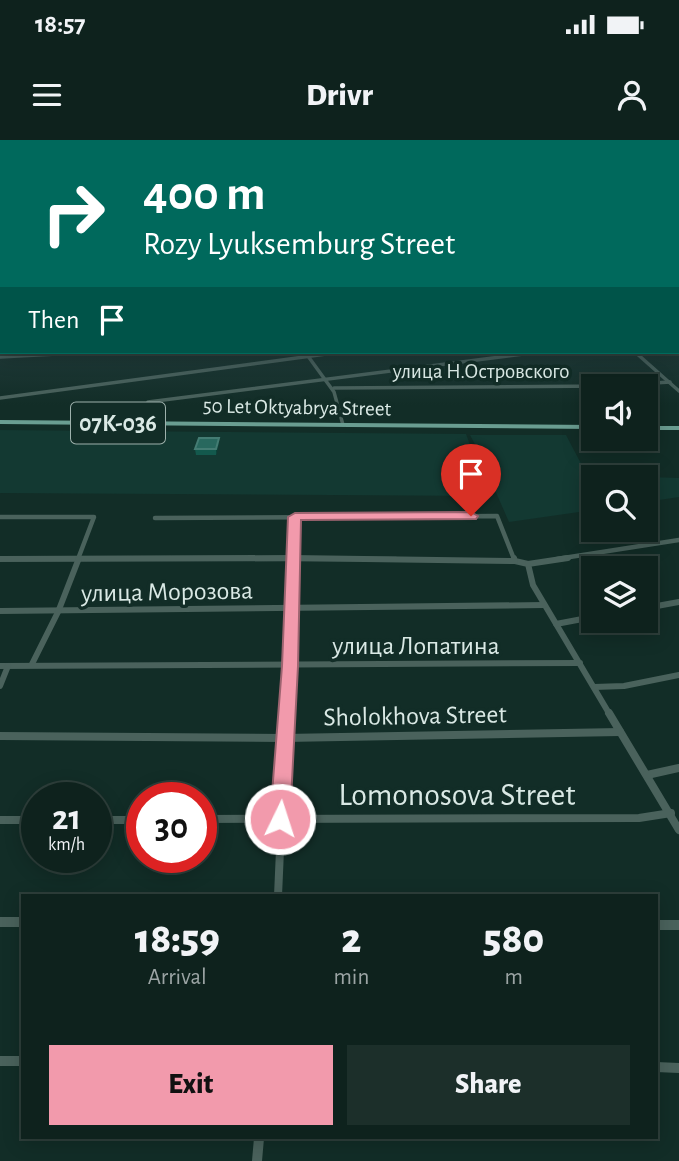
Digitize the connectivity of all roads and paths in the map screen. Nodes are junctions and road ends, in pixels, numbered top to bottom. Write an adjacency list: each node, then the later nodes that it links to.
1 (57, 354): 5 (street)
2 (306, 354): 6 (street); 10 (street)
3 (522, 354): 6 (street)
4 (637, 354): 7 (street)
5 (0, 357)
6 (326, 377): 8 (street); 11 (street)
7 (670, 382): 8 (street, улица Н.Островского); 9 (street)
8 (334, 388): 13 (street)
9 (679, 391)
10 (0, 398)
11 (148, 402)
12 (0, 422): 13 (main road, 50 Let Oktyabrya Street / 07К-036)
13 (343, 425): 14 (main road, 50 Let Oktyabrya Street / 07К-036)
14 (581, 427)
15 (658, 428): 16 (main road)
16 (679, 428)
17 (0, 517): 23 (street)
18 (295, 517): 19 (street); 21 (street); 24 (street)
19 (155, 518)
20 (679, 540): 25 (street)
21 (292, 558): 23 (street); 24 (street); 29 (street)
22 (0, 559): 23 (street)
23 (80, 559): 31 (street)
24 (515, 561): 25 (street)
25 (528, 564): 27 (street)
26 (679, 602): 28 (street)
27 (544, 605): 29 (street, улица Морозова); 33 (street)
28 (658, 606)
29 (292, 607): 31 (street, улица Морозова); 37 (street)
30 (0, 611): 31 (street, улица Морозова)
31 (58, 612): 35 (street)
32 (581, 619): 33 (street)
33 (556, 624): 34 (street)
34 (580, 663): 37 (street, улица Лопатина); 40 (street)
35 (32, 664): 36 (street, улица Лопатина); 37 (street, улица Лопатина)
36 (4, 666): 39 (street)
37 (290, 666): 43 (street)
38 (679, 675): 40 (street)
39 (0, 686)
40 (594, 687): 41 (street)
41 (620, 732): 43 (street, Sholokhova Street); 45 (street)
42 (0, 736): 43 (street, Sholokhova Street)
43 (285, 738): 48 (street)
44 (679, 768): 45 (street)
45 (647, 775): 46 (street)
46 (671, 813): 48 (street, Lomonosova Street); 51 (street)
47 (217, 819): 48 (street, Lomonosova Street)
48 (280, 819): 52 (street)
49 (0, 820): 50 (street)
50 (21, 820)
51 (679, 830)
52 (278, 894)
53 (0, 922): 54 (street)
54 (21, 922)
55 (658, 925): 56 (street)
56 (679, 925)
57 (0, 1061): 58 (street)
58 (21, 1061)
59 (658, 1067): 60 (street)
60 (679, 1068)
61 (259, 1139): 62 (street)
62 (257, 1161)

